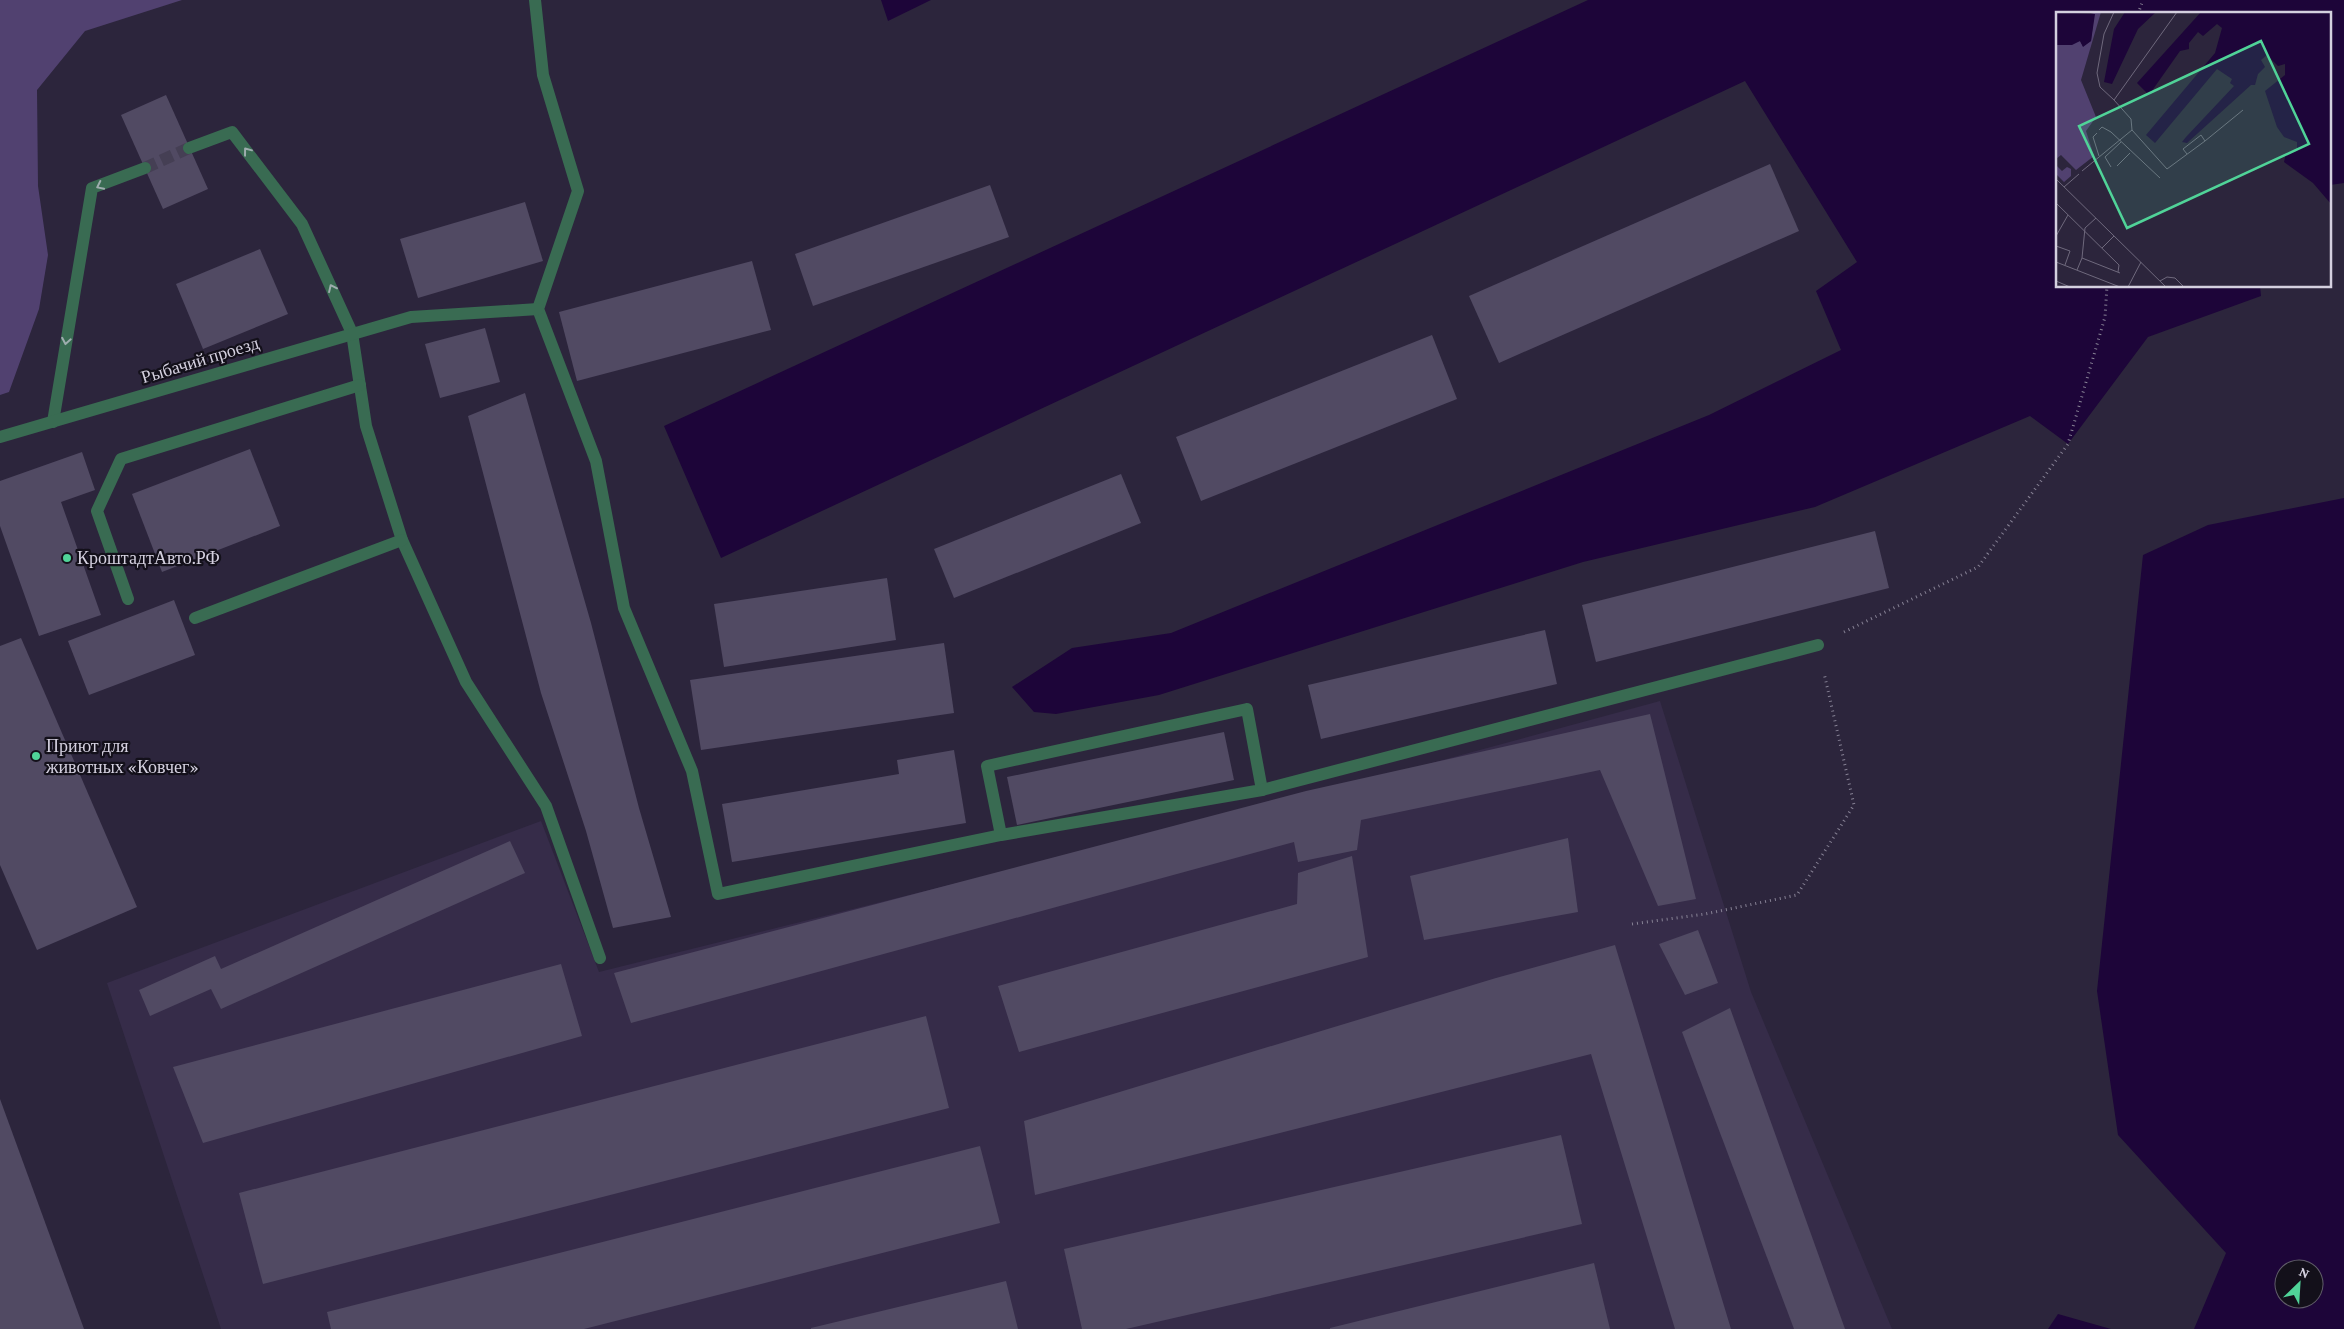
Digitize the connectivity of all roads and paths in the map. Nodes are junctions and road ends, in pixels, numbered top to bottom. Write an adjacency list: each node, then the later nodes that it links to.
1 (534, 0): 7 (street)
2 (2143, 0): 3 (path)
3 (2139, 12)
4 (189, 148): 8 (street, one-way to 4)
5 (144, 168): 10 (street, one-way to 10)
6 (2107, 288): 15 (path)
7 (538, 309): 8 (street, Рыбачий проезд); 17 (street)
8 (352, 333): 9 (street); 10 (street, Рыбачий проезд)
9 (360, 385): 12 (street); 13 (street)
10 (53, 422): 11 (street, Рыбачий проезд)
11 (0, 438)
12 (402, 540): 14 (street); 19 (street)
13 (128, 599)
14 (195, 618)
15 (1818, 645): 16 (street); 18 (path)
16 (1262, 790): 17 (street); 17 (street)
17 (1001, 835)
18 (1632, 924)
19 (600, 958)

